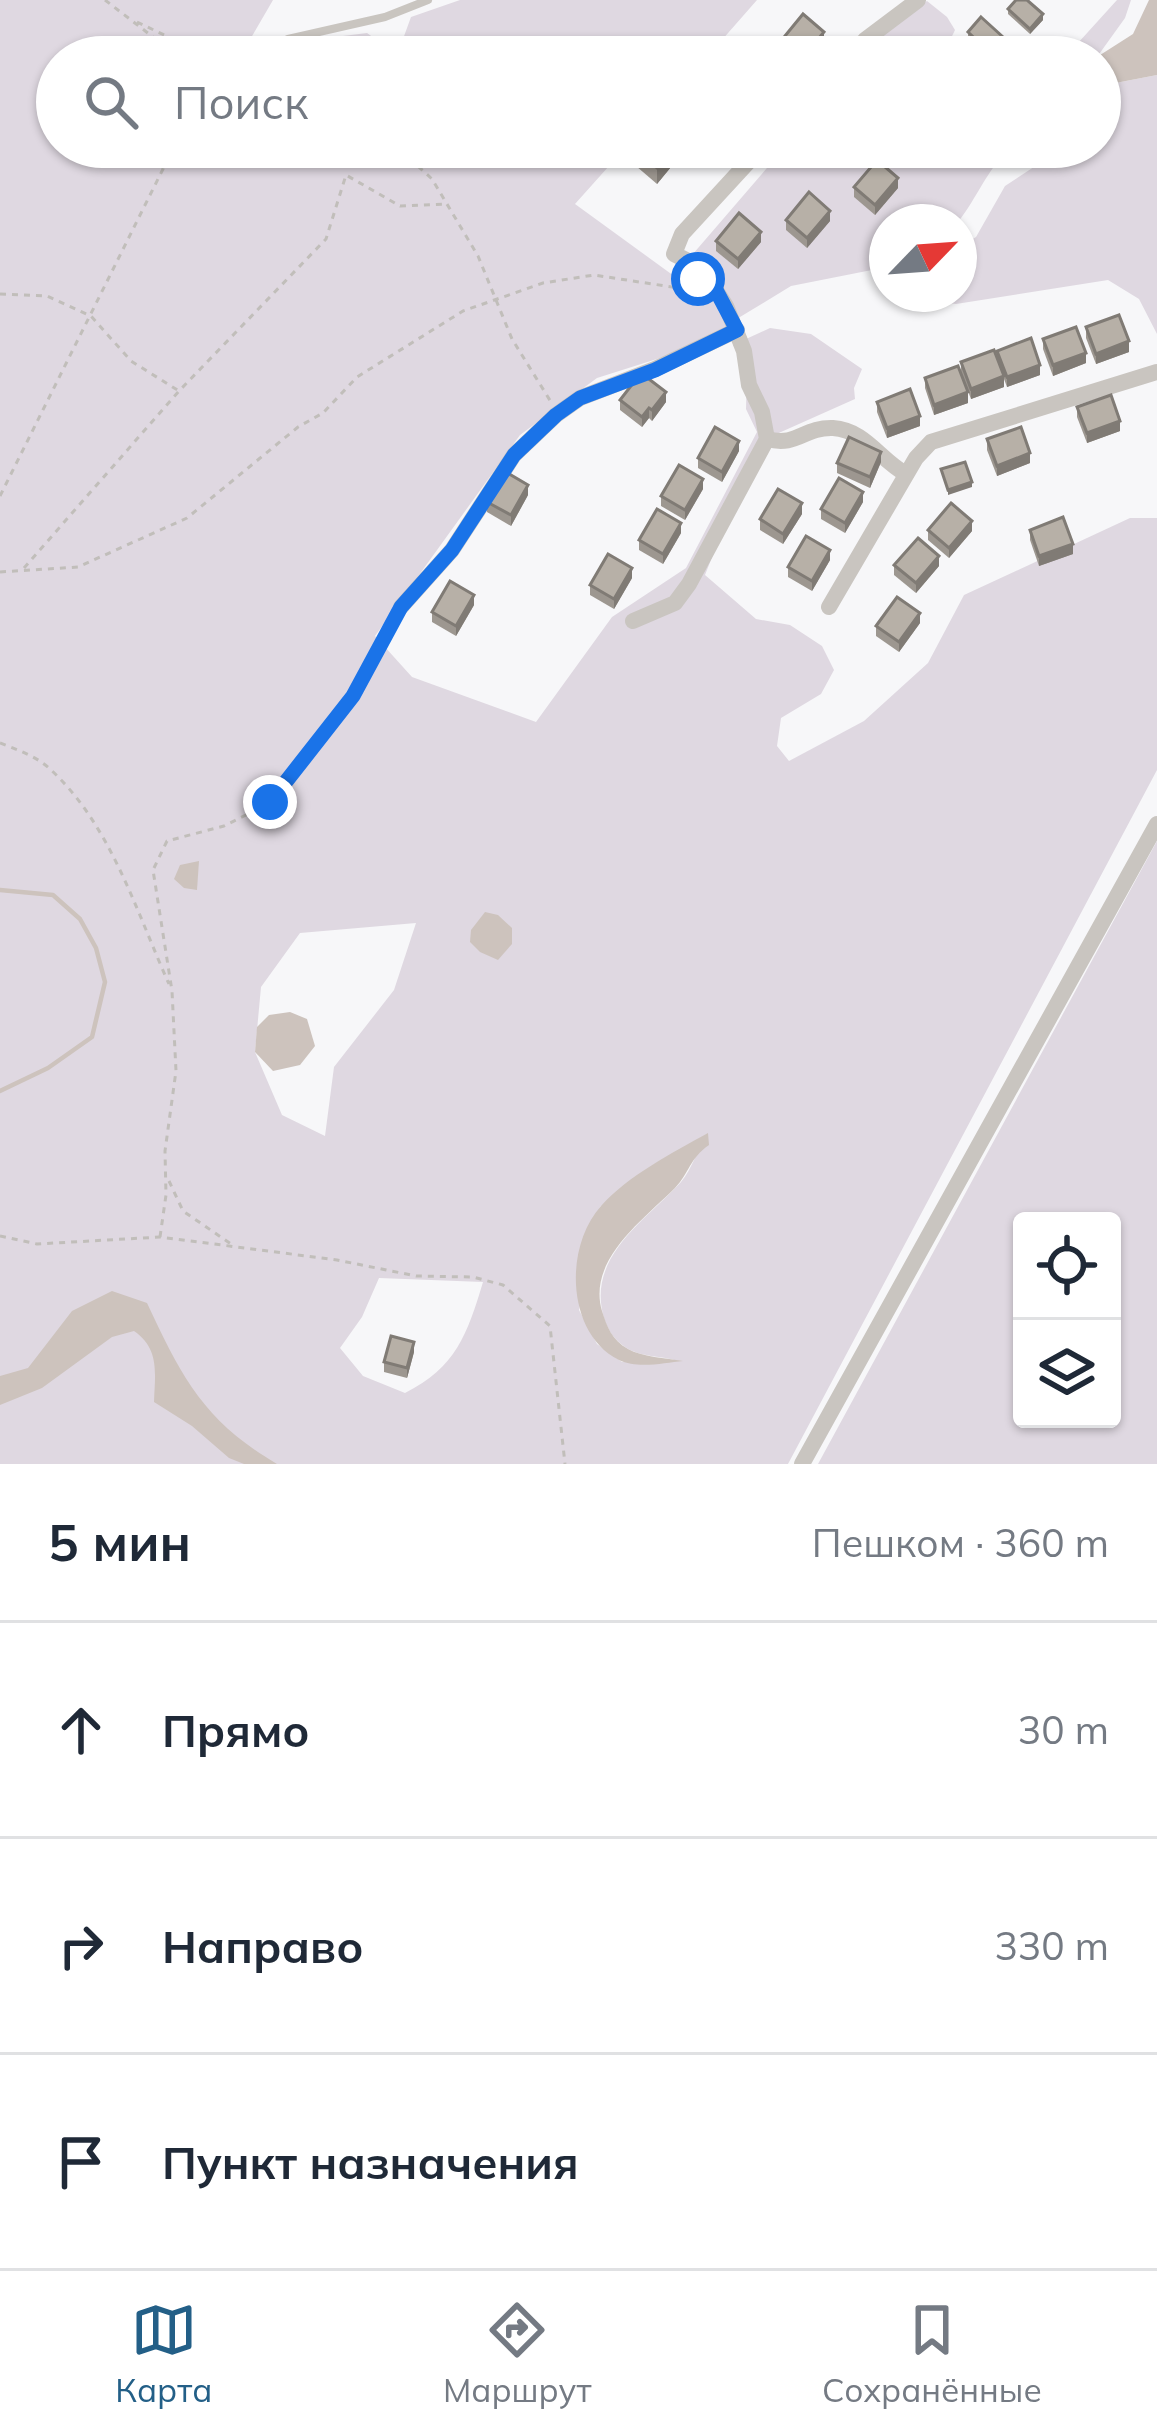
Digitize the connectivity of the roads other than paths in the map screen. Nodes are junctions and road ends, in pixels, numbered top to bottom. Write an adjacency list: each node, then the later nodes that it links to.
1 (428, 0): 3 (lane)
2 (917, 0): 4 (street)
3 (301, 36)
4 (870, 36)
5 (742, 168): 6 (street)
6 (737, 330): 8 (street); 10 (street)
7 (1157, 372): 9 (street)
8 (767, 440): 9 (street); 12 (street)
9 (906, 474): 11 (street)
10 (401, 607)
11 (829, 607)
12 (633, 621)
13 (1157, 824): 14 (street)
14 (802, 1464)

